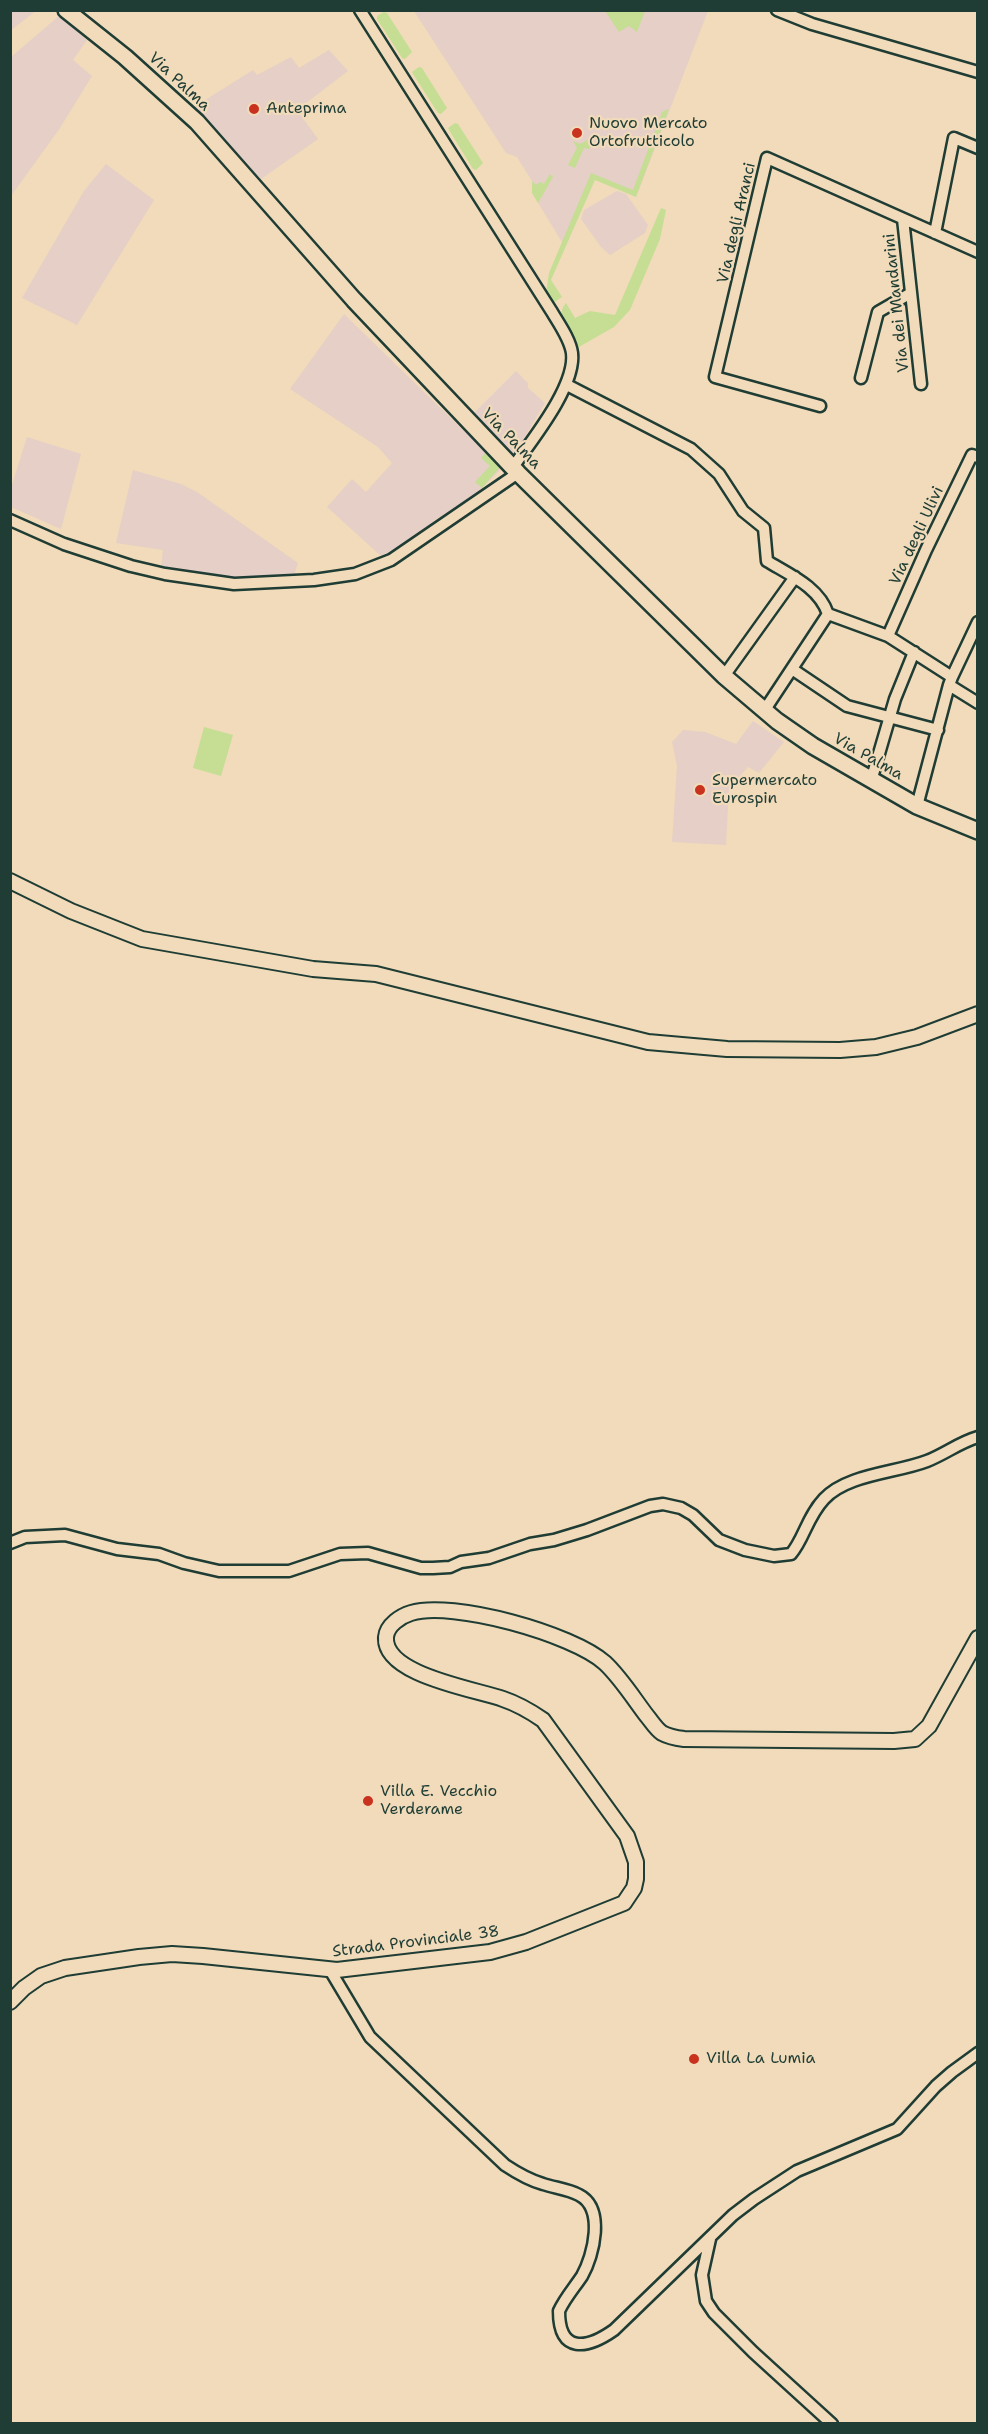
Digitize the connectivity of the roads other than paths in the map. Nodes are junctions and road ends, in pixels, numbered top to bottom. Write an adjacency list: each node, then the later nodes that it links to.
1 (66, 10): 15 (main road, Via Palma)
2 (360, 10): 12 (street)
3 (777, 10): 4 (street)
4 (978, 72)
5 (978, 147): 7 (street)
6 (903, 219): 7 (street, Via degli Aranci); 9 (street, Via dei Mandarini); 13 (street, Via degli Aranci)
7 (935, 234): 8 (street, Via degli Aranci)
8 (978, 252)
9 (911, 293): 10 (street); 11 (street, Via dei Mandarini)
10 (861, 378)
11 (921, 384)
12 (567, 386): 15 (street); 17 (street)
13 (820, 405)
14 (978, 457): 20 (street, Via degli Ulivi)
15 (516, 470): 16 (street); 23 (main road, Via Palma)
16 (10, 520)
17 (795, 577): 18 (street); 23 (street)
18 (828, 614): 20 (street); 22 (street)
19 (978, 622): 24 (street)
20 (888, 636): 21 (street)
21 (914, 652): 24 (street); 27 (street)
22 (792, 669): 26 (street); 27 (street)
23 (724, 676): 26 (main road, Via Palma)
24 (951, 681): 25 (street); 28 (street)
25 (978, 703)
26 (764, 711): 29 (main road, Via Palma)
27 (889, 718): 28 (street); 29 (street)
28 (938, 730): 30 (street)
29 (871, 781): 30 (main road, Via Palma)
30 (917, 806): 31 (main road, Via Palma)
31 (978, 831)
32 (10, 881): 33 (street)
33 (978, 1014)
34 (978, 1437): 35 (street)
35 (10, 1543)
36 (978, 1638): 37 (street, Strada Provinciale 38)
37 (330, 1970): 38 (street, Strada Provinciale 38); 40 (street)
38 (10, 2002)
39 (978, 2054): 40 (street)
40 (711, 2237): 41 (street)
41 (832, 2424)

